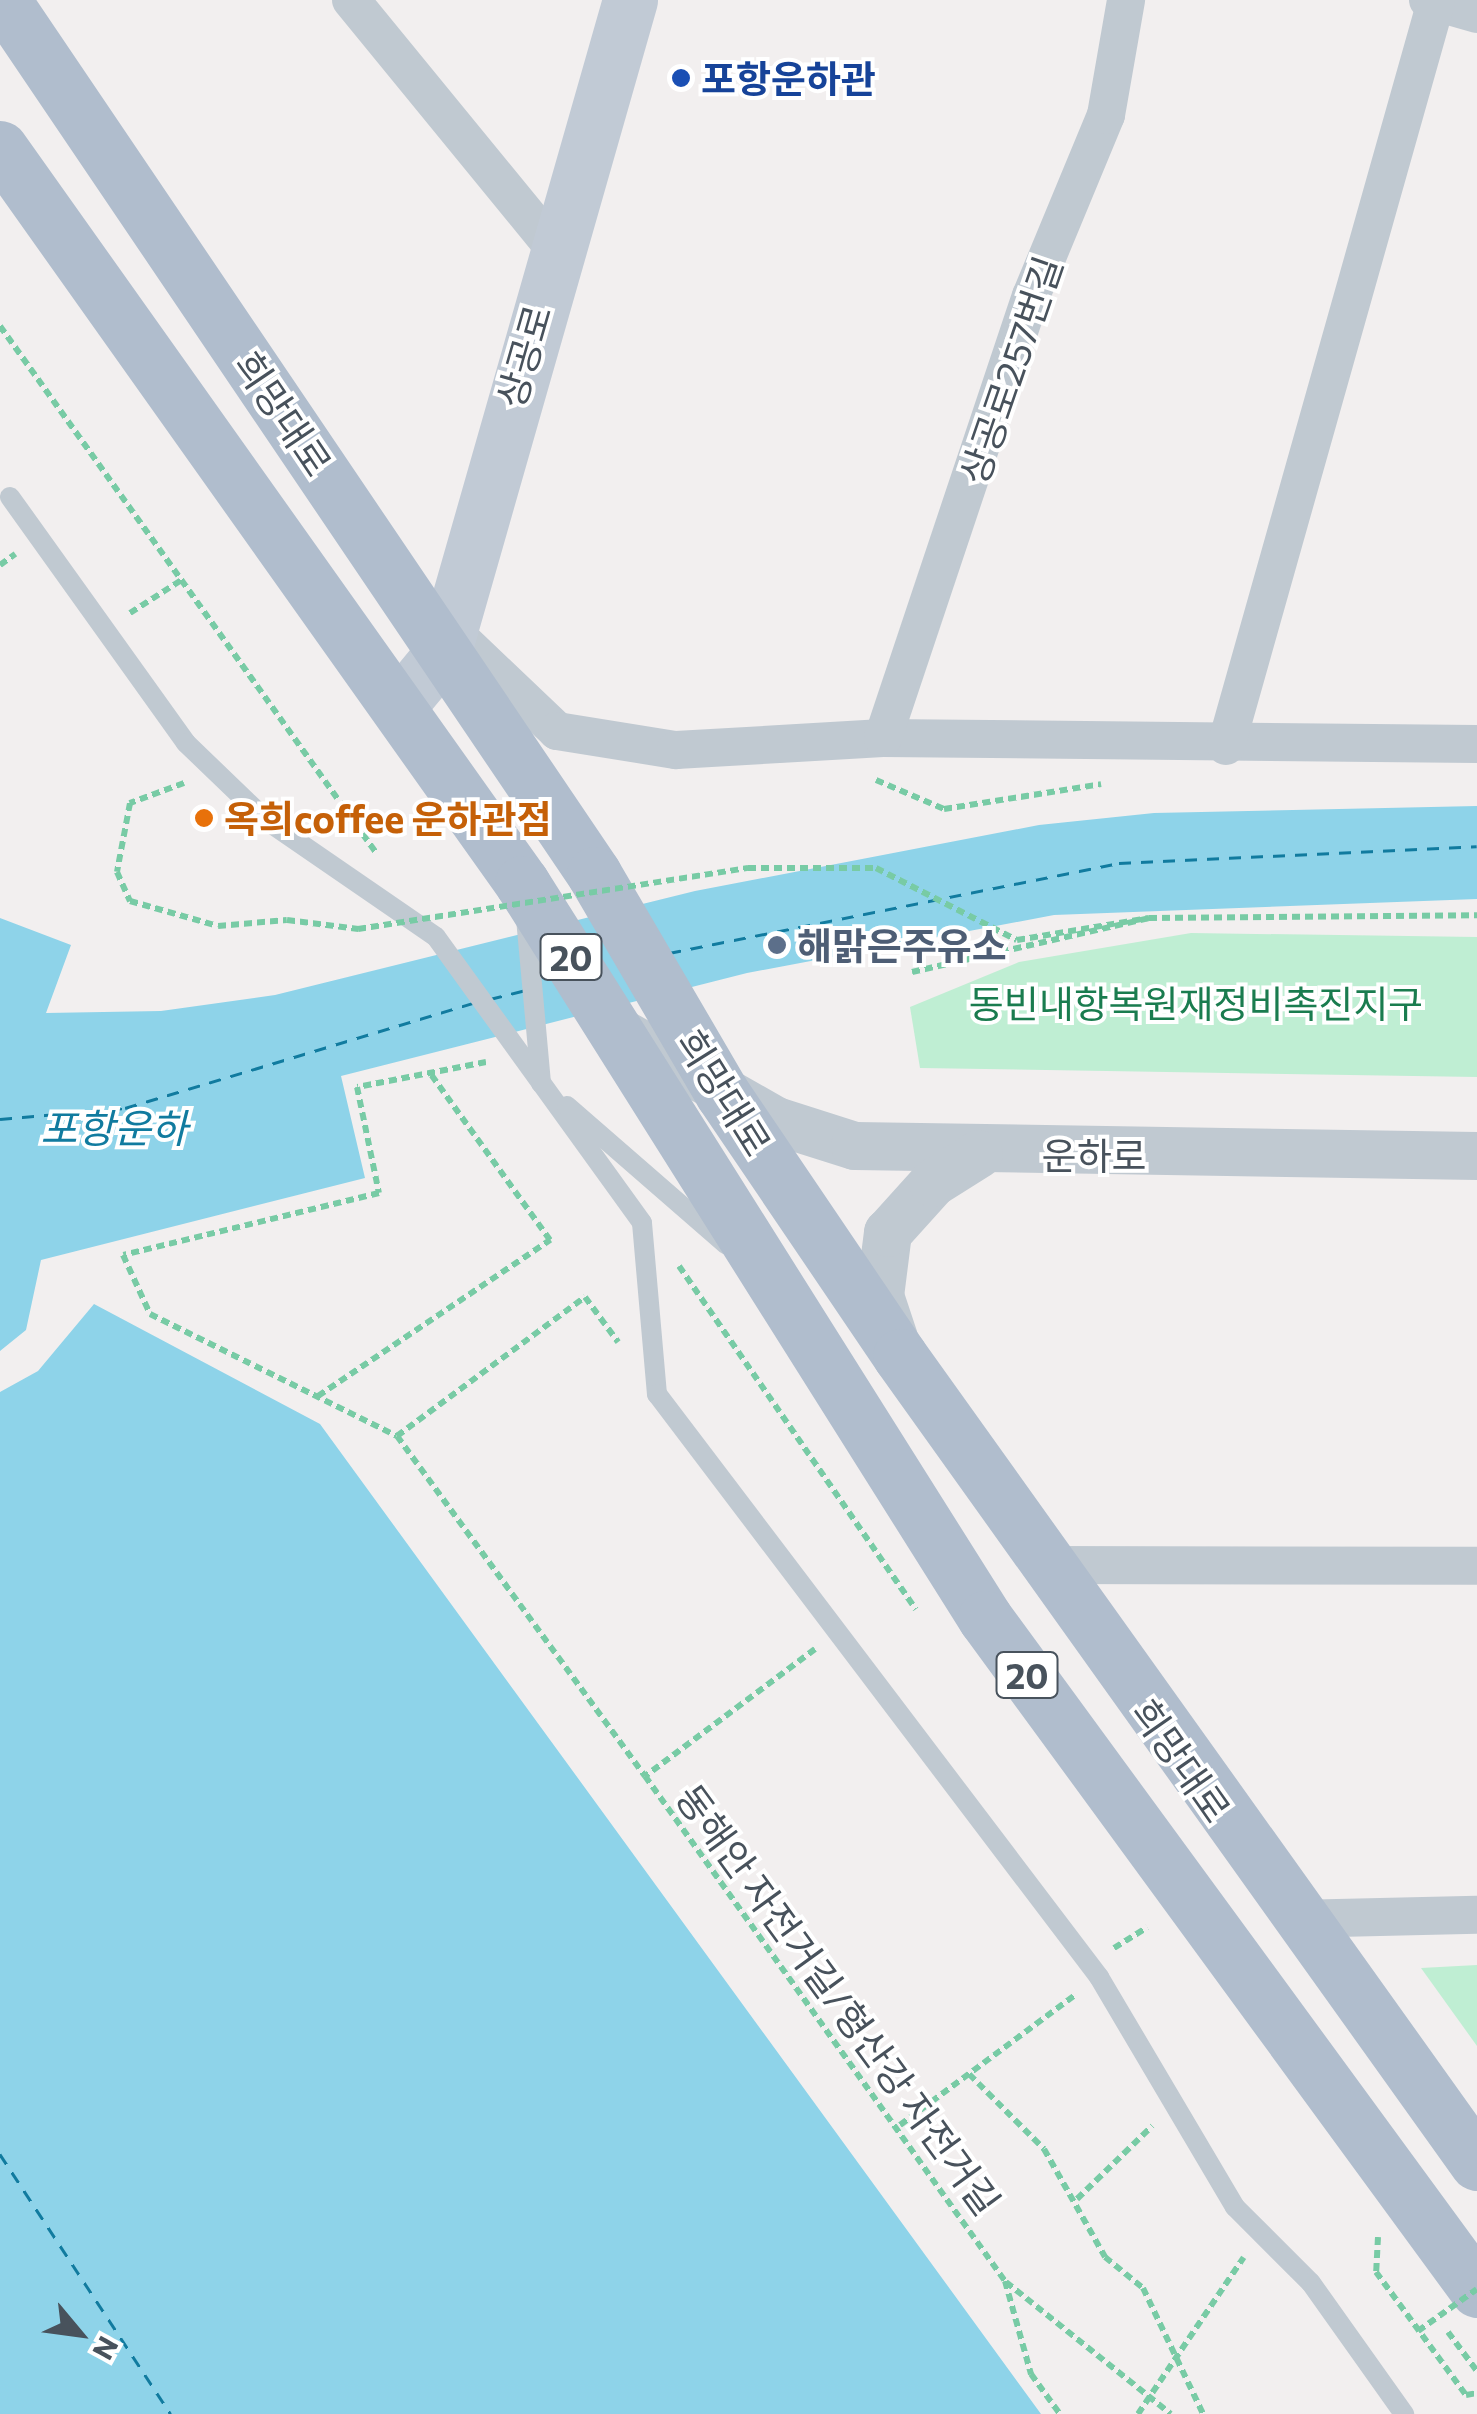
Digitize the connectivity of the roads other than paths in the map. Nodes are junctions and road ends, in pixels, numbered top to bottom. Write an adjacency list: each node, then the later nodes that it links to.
1 (4, 0): 10 (main road, 희망대로)
2 (351, 0): 8 (street)
3 (630, 0): 8 (main road, 상공로)
4 (1126, 0): 12 (street, 상공로257번길)
5 (1432, 1): 6 (street); 14 (street)
6 (1477, 14)
7 (0, 148): 11 (main road, 희망대로)
8 (554, 248): 10 (main road, 상공로)
9 (10, 497): 16 (lane)
10 (447, 640): 11 (main road, 상공로); 12 (street); 20 (main road, 희망대로)
11 (400, 702): 15 (main road, 희망대로 / 20)
12 (883, 738): 14 (street)
13 (1477, 744): 14 (street)
14 (1226, 746)
15 (522, 883): 18 (main road, 희망대로 / 20); 19 (lane)
16 (409, 911)
17 (436, 937): 19 (lane)
18 (620, 1032): 20 (street, 운하로); 23 (main road, 희망대로 / 20)
19 (541, 1084): 23 (lane); 31 (lane)
20 (722, 1093): 21 (street, 운하로); 24 (main road, 희망대로)
21 (980, 1154): 22 (street, 운하로); 24 (street)
22 (1477, 1156)
23 (784, 1295): 30 (main road, 희망대로 / 20)
24 (900, 1356): 25 (main road, 희망대로)
25 (1042, 1565): 26 (street); 28 (main road, 희망대로)
26 (1477, 1566)
27 (1477, 1915): 28 (street)
28 (1294, 1919): 29 (main road, 희망대로)
29 (1477, 2163)
30 (1477, 2289)
31 (1404, 2414)

